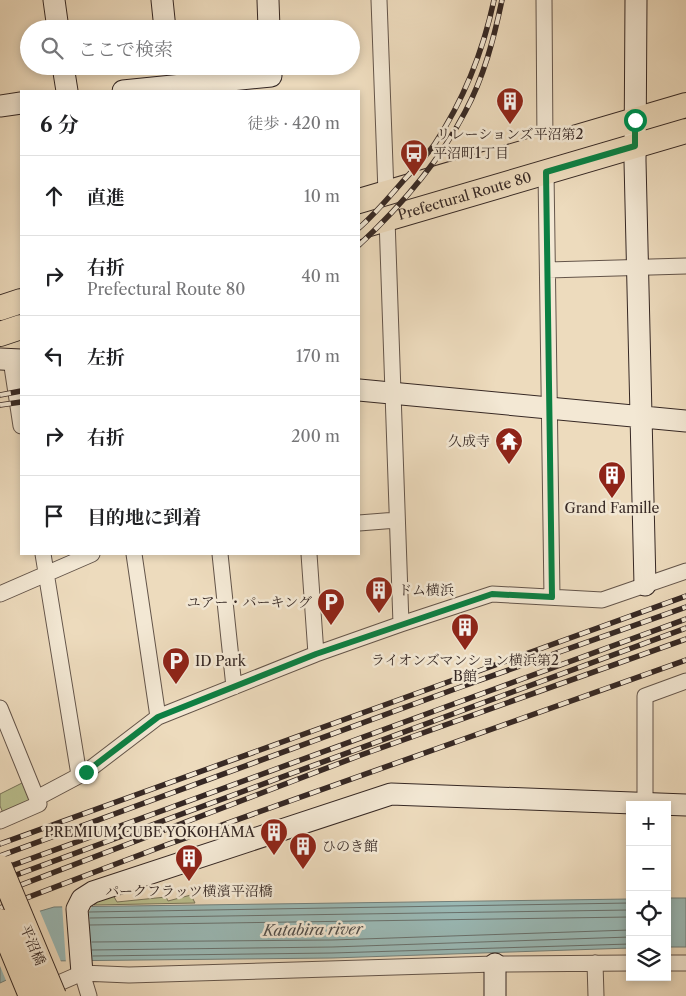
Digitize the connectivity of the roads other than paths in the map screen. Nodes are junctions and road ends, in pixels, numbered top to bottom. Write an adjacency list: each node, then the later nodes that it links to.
1 (54, 0): 7 (street)
2 (162, 0): 8 (street)
3 (268, 0): 9 (street)
4 (379, 0): 23 (street)
5 (544, 0): 20 (street)
6 (636, 0): 18 (street)
7 (57, 20)
8 (164, 20)
9 (269, 20)
10 (64, 75): 13 (street)
11 (272, 78): 12 (street)
12 (170, 81): 14 (street)
13 (67, 90)
14 (128, 90)
15 (20, 103): 17 (street)
16 (686, 105): 18 (main road, Prefectural Route 80)
17 (0, 106)
18 (635, 120): 20 (main road, Prefectural Route 80); 21 (street)
19 (686, 131): 21 (main road, Prefectural Route 80)
20 (545, 146): 23 (main road, Prefectural Route 80)
21 (635, 146): 22 (main road, Prefectural Route 80); 28 (street)
22 (546, 172): 25 (main road, Prefectural Route 80); 29 (street)
23 (386, 193): 24 (main road, Prefectural Route 80)
24 (360, 201)
25 (387, 219): 26 (main road, Prefectural Route 80); 34 (street)
26 (360, 227)
27 (686, 266): 28 (street)
28 (638, 267): 29 (street); 36 (street)
29 (548, 270): 35 (street)
30 (20, 301): 31 (main road)
31 (0, 308)
32 (11, 360): 37 (street)
33 (360, 390): 34 (street)
34 (393, 393): 35 (street); 39 (street)
35 (549, 409): 36 (street); 50 (street)
36 (642, 417): 38 (street); 48 (street)
37 (20, 419)
38 (686, 421)
39 (397, 520): 40 (street); 51 (street)
40 (360, 522)
41 (42, 555): 47 (street)
42 (90, 555): 47 (street)
43 (134, 555): 56 (street)
44 (220, 555): 54 (street)
45 (309, 555): 52 (street)
46 (686, 571): 48 (street)
47 (46, 574): 49 (street); 57 (street)
48 (645, 585): 50 (street)
49 (0, 594)
50 (552, 597): 51 (street)
51 (401, 624): 52 (street)
52 (316, 654): 54 (street)
53 (686, 681): 59 (street)
54 (234, 687): 56 (street)
55 (0, 708): 58 (street)
56 (158, 717): 57 (street)
57 (79, 775): 58 (street)
58 (37, 798): 63 (street)
59 (645, 801)
60 (626, 802): 71 (street)
61 (671, 804): 62 (street)
62 (686, 805)
63 (0, 821)
64 (0, 867): 73 (main road, 平沼橋, bridge)
65 (0, 921): 72 (main road, 平沼橋, bridge)
66 (595, 963): 67 (street); 70 (street); 76 (street)
67 (626, 963)
68 (671, 963): 69 (street)
69 (686, 963)
70 (495, 964): 71 (street); 75 (street)
71 (82, 973): 72 (street); 74 (street)
72 (30, 996)
73 (54, 996)
74 (89, 996)
75 (495, 996)
76 (596, 996)

